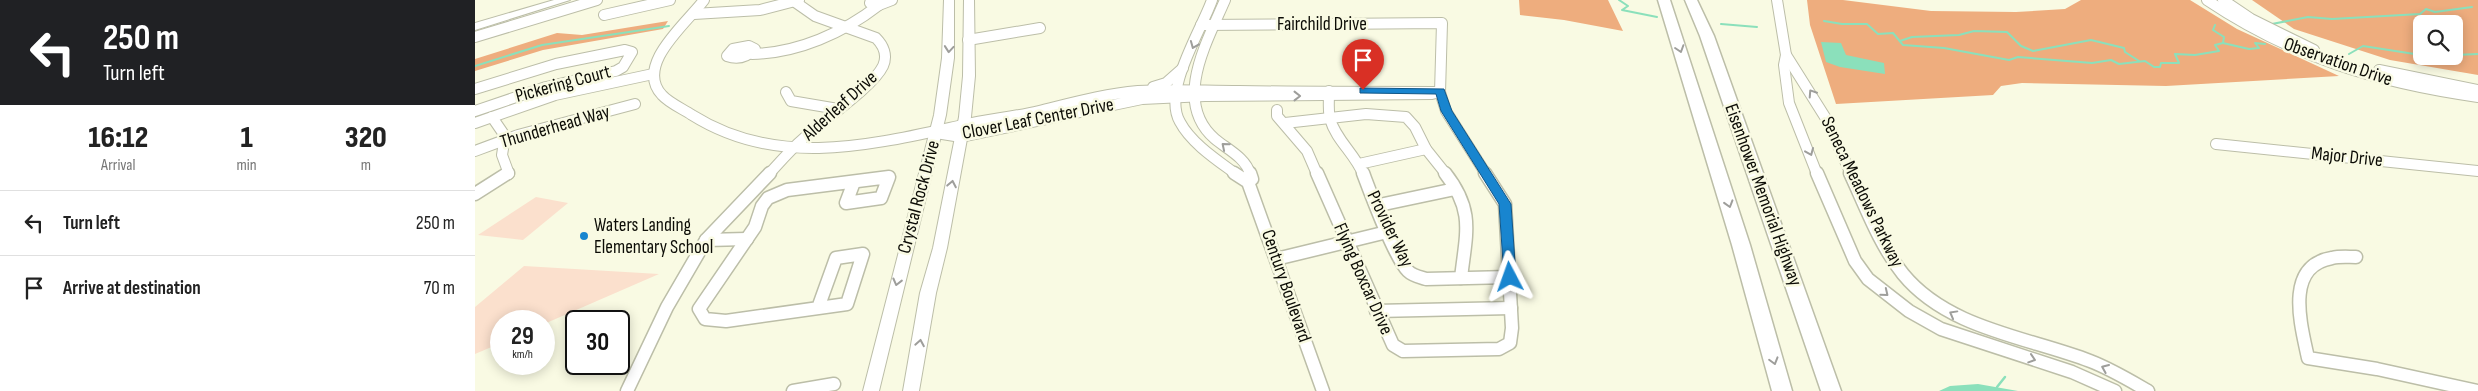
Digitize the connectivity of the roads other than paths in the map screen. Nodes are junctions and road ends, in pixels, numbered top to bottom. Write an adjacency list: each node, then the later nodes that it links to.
1 (533, 0): 21 (main road)
2 (565, 0): 25 (main road)
3 (597, 0): 28 (street)
4 (670, 0): 20 (street)
5 (704, 0): 19 (street)
6 (892, 0): 18 (street)
7 (949, 0): 53 (main road, Crystal Rock Drive, one-way to 53)
8 (969, 0): 29 (main road, Crystal Rock Drive)
9 (1212, 0): 23 (street)
10 (1225, 0): 22 (street)
11 (1691, 0): 27 (highway, Eisenhower Memorial Highway)
12 (1701, 0): 27 (highway)
13 (1777, 0): 31 (street, Seneca Meadows Parkway)
14 (2207, 0): 43 (street, Observation Drive)
15 (2223, 0): 36 (street, Observation Drive)
16 (797, 1): 19 (street); 24 (street, Alderleaf Drive)
17 (1664, 1): 84 (highway, Eisenhower Memorial Highway, one-way to 84)
18 (875, 3): 24 (street)
19 (694, 14): 33 (street)
20 (605, 15)
21 (475, 17)
22 (1215, 24): 23 (street, Fairchild Drive); 39 (street, Fairchild Drive); 42 (street)
23 (1201, 25): 32 (street, one-way to 32)
24 (846, 26): 30 (street); 45 (street, Alderleaf Drive)
25 (475, 27)
26 (1041, 28): 29 (street)
27 (1707, 36): 78 (highway, Eisenhower Memorial Highway)
28 (475, 37)
29 (968, 40): 52 (main road, Crystal Rock Drive)
30 (752, 54)
31 (1786, 55): 85 (street, Seneca Meadows Parkway, one-way to 85); 86 (street, Seneca Meadows Parkway, one-way to 31)
32 (1185, 67): 37 (street); 41 (street)
33 (653, 74): 35 (street); 56 (street, Clover Leaf Center Drive)
34 (475, 89): 35 (street, Pickering Court)
35 (556, 90): 47 (street, Pickering Court); 48 (street)
36 (2478, 90)
37 (1140, 91): 41 (street, Clover Leaf Center Drive); 52 (street, Clover Leaf Center Drive)
38 (786, 92): 45 (street)
39 (1440, 92): 40 (street, Clover Leaf Center Drive); 72 (street)
40 (1330, 93): 42 (street, Clover Leaf Center Drive); 49 (street)
41 (1176, 94): 42 (street, Clover Leaf Center Drive); 52 (street, Clover Leaf Center Drive); 62 (street)
42 (1192, 94): 62 (street, Century Boulevard, one-way to 42)
43 (2478, 97)
44 (635, 104): 54 (street, Thunderhead Way)
45 (838, 109): 56 (street, Alderleaf Drive)
46 (1277, 110): 51 (street, Flying Boxcar Drive)
47 (475, 111)
48 (492, 117): 50 (street); 54 (street)
49 (1329, 118): 51 (street); 57 (street); 59 (street, Provider Way)
50 (475, 123)
51 (1285, 123): 69 (street, Flying Boxcar Drive)
52 (962, 131): 53 (street, Clover Leaf Center Drive); 82 (main road, Crystal Rock Drive, one-way to 52)
53 (936, 133): 56 (street, Clover Leaf Center Drive); 81 (main road, Crystal Rock Drive, one-way to 81)
54 (503, 141): 58 (street, Thunderhead Way); 64 (street)
55 (2216, 144): 60 (street, Major Drive)
56 (795, 147): 68 (street, Alderleaf Drive)
57 (1426, 149): 59 (street); 63 (street)
58 (475, 151)
59 (1359, 164): 65 (street, Provider Way)
60 (2478, 171)
61 (854, 182): 67 (street)
62 (1248, 182): 71 (street, Century Boulevard)
63 (1455, 189): 65 (street); 73 (street)
64 (475, 194)
65 (1378, 208): 66 (street, Provider Way)
66 (1387, 232): 69 (street); 73 (street, Provider Way)
67 (747, 239): 68 (street); 74 (street)
68 (706, 240): 79 (street, Alderleaf Drive)
69 (1347, 241): 71 (street); 76 (street, Flying Boxcar Drive)
70 (2357, 257): 87 (street)
71 (1276, 258): 83 (street, Century Boulevard)
72 (1510, 277): 73 (street, Provider Way); 75 (street)
73 (1461, 278)
74 (818, 308): 74 (street)
75 (1511, 308): 76 (street); 76 (street, Flying Boxcar Drive)
76 (1376, 311)
77 (834, 384): 80 (street)
78 (1830, 388)
79 (627, 391)
80 (793, 391)
81 (871, 391)
82 (911, 391)
83 (1323, 391)
84 (1783, 391)
85 (2115, 391)
86 (2148, 391)
87 (2477, 391)

